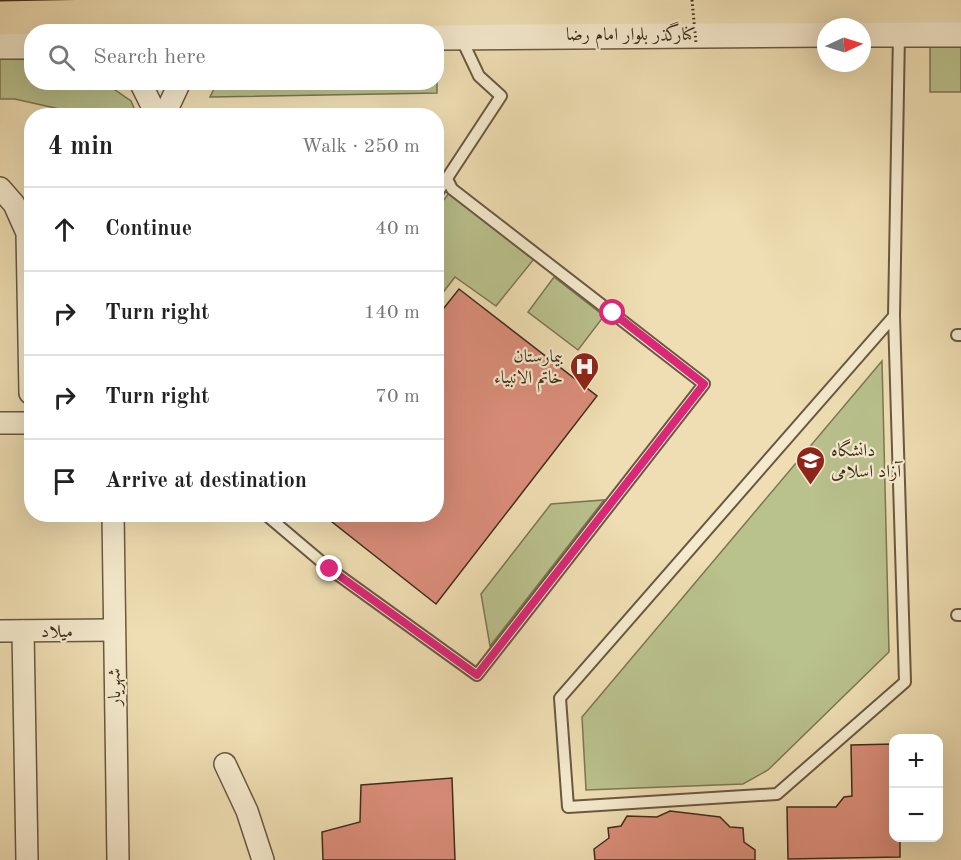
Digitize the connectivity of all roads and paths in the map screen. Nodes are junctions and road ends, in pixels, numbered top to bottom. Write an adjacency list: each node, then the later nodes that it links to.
1 (692, 0): 10 (path, bridge)
2 (961, 6): 3 (main road)
3 (129, 8): 4 (main road)
4 (0, 18)
5 (817, 33): 9 (street, کنارگذر بلوار امام رضا)
6 (871, 33): 7 (street)
7 (899, 33): 8 (street); 21 (lane)
8 (961, 33)
9 (448, 36): 17 (lane)
10 (696, 43)
11 (0, 45): 12 (street)
12 (24, 45)
13 (144, 90): 15 (street)
14 (176, 90): 16 (street)
15 (153, 108)
16 (168, 108)
17 (447, 179): 18 (lane); 25 (lane)
18 (444, 183)
19 (0, 188): 20 (street)
20 (24, 226)
21 (894, 316): 21 (lane)
22 (0, 423): 23 (street)
23 (24, 423)
24 (113, 522): 26 (street, شهریار)
25 (275, 522)
26 (113, 630): 28 (street, میلاد); 31 (street, شهریار)
27 (0, 631): 28 (street, میلاد)
28 (23, 631): 30 (street)
29 (225, 764): 32 (street)
30 (27, 860)
31 (118, 860)
32 (263, 860)

